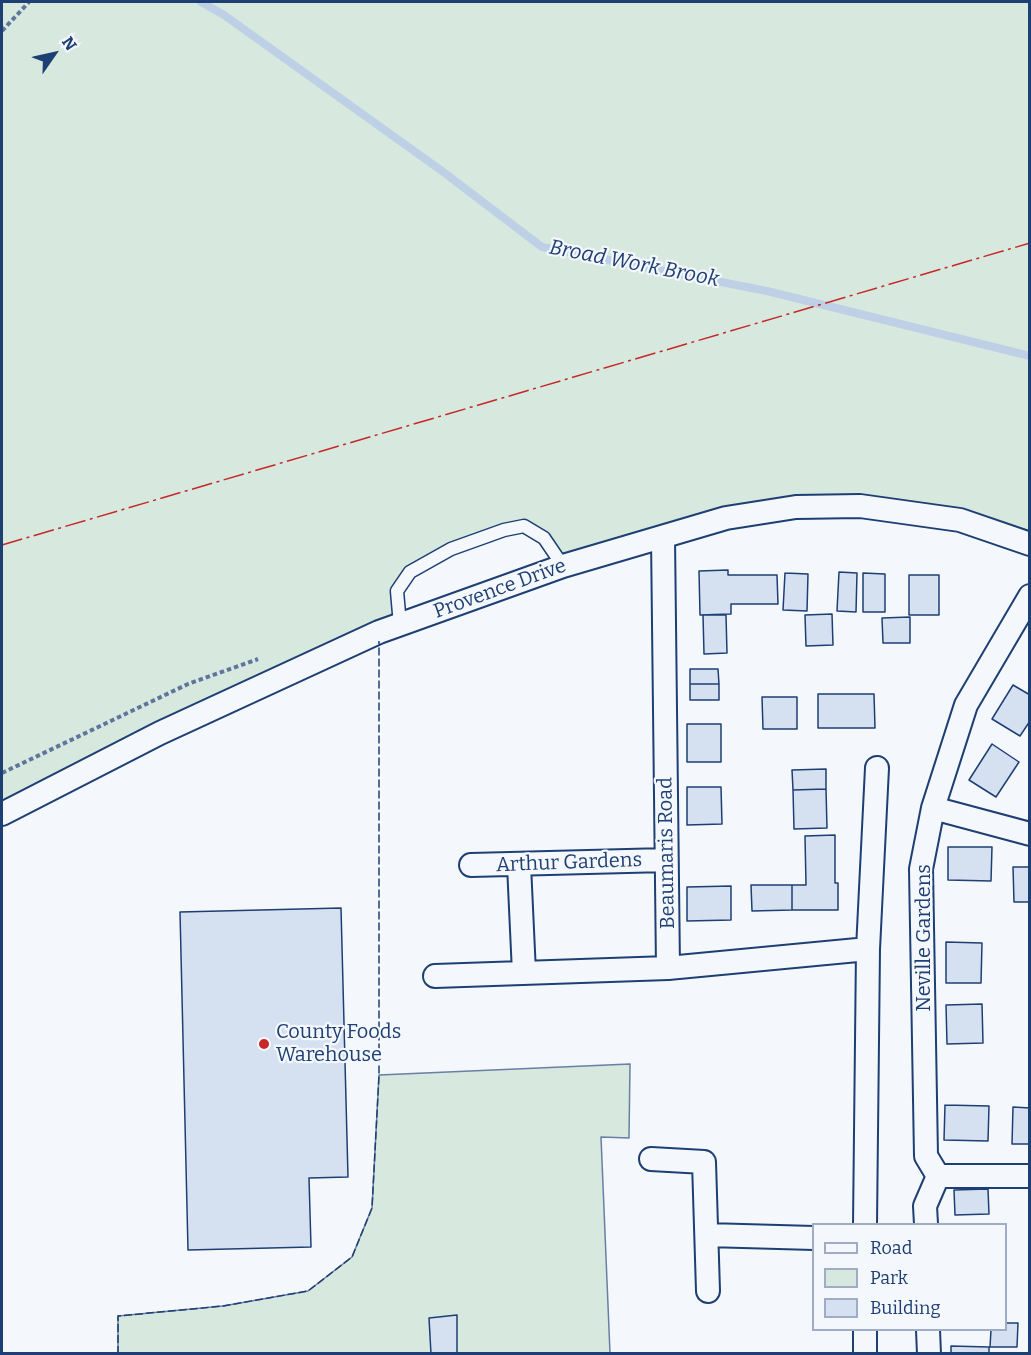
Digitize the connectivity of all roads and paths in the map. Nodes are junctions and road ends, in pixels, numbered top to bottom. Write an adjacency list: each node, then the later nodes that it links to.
1 (30, 2): 2 (path)
2 (2, 31)
3 (663, 537): 4 (street, Provence Drive); 5 (street, Provence Drive); 14 (street, Beaumaris Road)
4 (1029, 544)
5 (563, 566): 7 (street, Provence Drive); 7 (lane)
6 (1029, 596): 11 (street, Neville Gardens)
7 (400, 625): 12 (street, Provence Drive)
8 (188, 684): 10 (path)
9 (877, 768): 17 (street)
10 (2, 773)
11 (933, 808): 13 (street); 22 (street, Neville Gardens)
12 (2, 814)
13 (1029, 834)
14 (666, 860): 16 (street, Arthur Gardens); 18 (street, Beaumaris Road)
15 (471, 865): 16 (street, Arthur Gardens)
16 (519, 865): 19 (street)
17 (868, 949): 18 (street); 24 (street)
18 (668, 968): 19 (street)
19 (524, 973): 20 (street)
20 (435, 976)
21 (651, 1159): 26 (street)
22 (938, 1176): 23 (street); 25 (street)
23 (1029, 1176)
24 (865, 1223)
25 (926, 1223)
26 (707, 1235): 27 (street); 28 (street)
27 (812, 1238)
28 (708, 1291)
29 (865, 1331): 31 (street)
30 (928, 1331): 32 (street)
31 (866, 1353)
32 (929, 1353)

